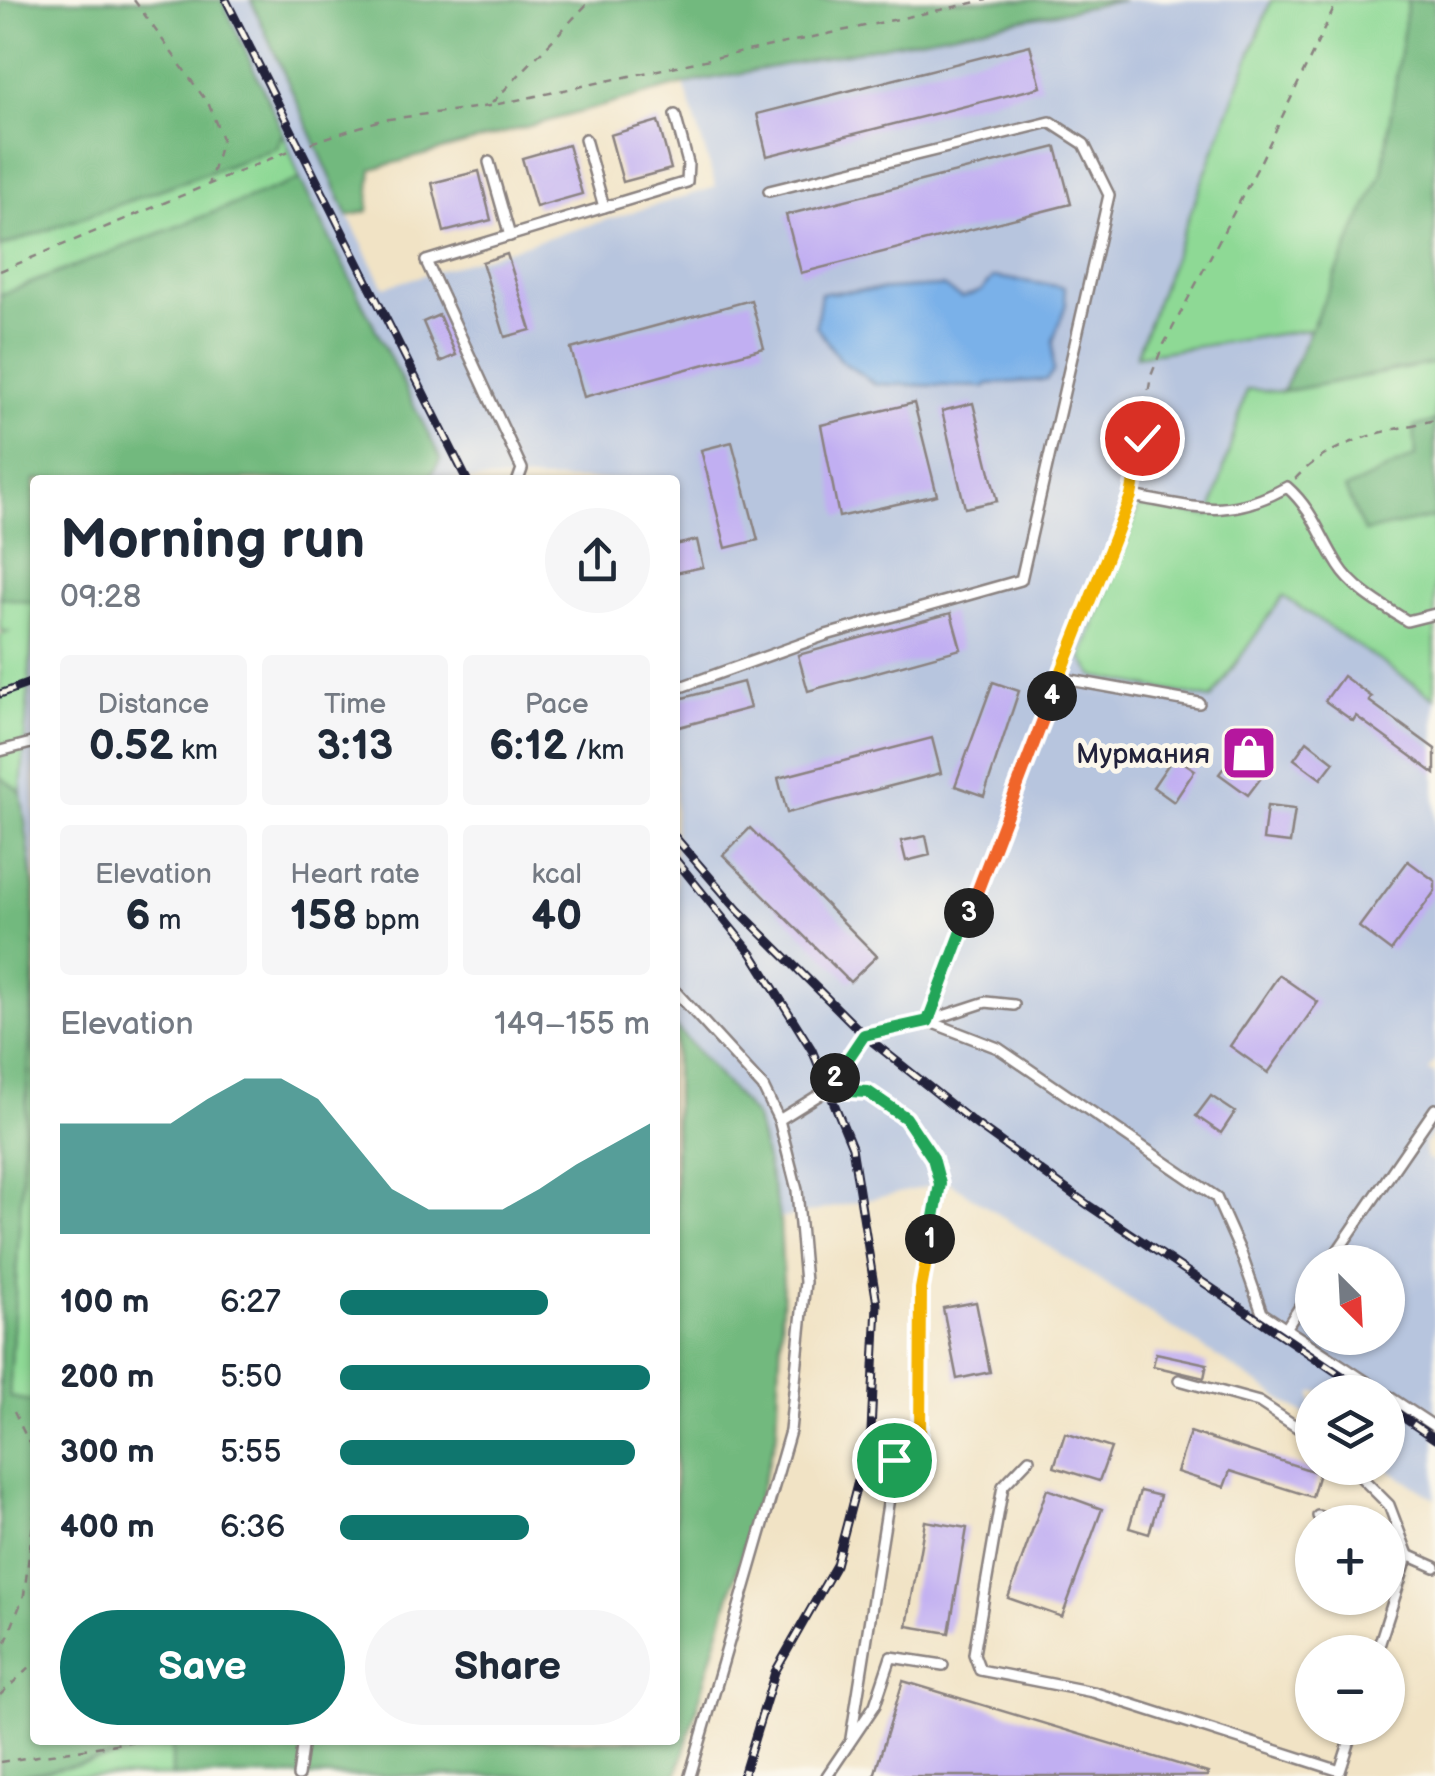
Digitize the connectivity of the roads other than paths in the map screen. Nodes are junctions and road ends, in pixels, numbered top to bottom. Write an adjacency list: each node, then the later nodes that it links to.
1 (674, 115): 5 (lane)
2 (584, 139): 5 (lane)
3 (489, 162): 6 (lane)
4 (769, 191): 10 (lane)
5 (604, 207): 6 (lane)
6 (510, 236): 7 (lane)
7 (520, 475)
8 (1435, 614): 9 (lane)
9 (1059, 678): 11 (lane); 16 (lane)
10 (680, 687)
11 (1199, 704)
12 (30, 743): 13 (lane)
13 (0, 751)
14 (680, 996): 19 (lane)
15 (1014, 1005): 16 (lane)
16 (928, 1021): 17 (lane); 22 (lane)
17 (827, 1090): 19 (lane); 35 (lane)
18 (1435, 1110): 20 (lane)
19 (779, 1120): 40 (lane)
20 (1342, 1245)
21 (1295, 1314): 22 (lane)
22 (1285, 1330): 23 (lane)
23 (1355, 1375)
24 (1178, 1380): 26 (lane)
25 (1405, 1407): 27 (lane)
26 (1295, 1427)
27 (1435, 1427)
28 (1029, 1459): 38 (lane)
29 (1369, 1485): 31 (lane)
30 (1405, 1554): 31 (lane)
31 (1408, 1555): 32 (lane); 33 (lane)
32 (1435, 1567)
33 (1382, 1635)
34 (943, 1665): 35 (lane)
35 (851, 1738): 41 (lane)
36 (302, 1745): 39 (lane)
37 (1349, 1745): 38 (lane)
38 (1340, 1773)
39 (298, 1776)
40 (690, 1776)
41 (827, 1776)

